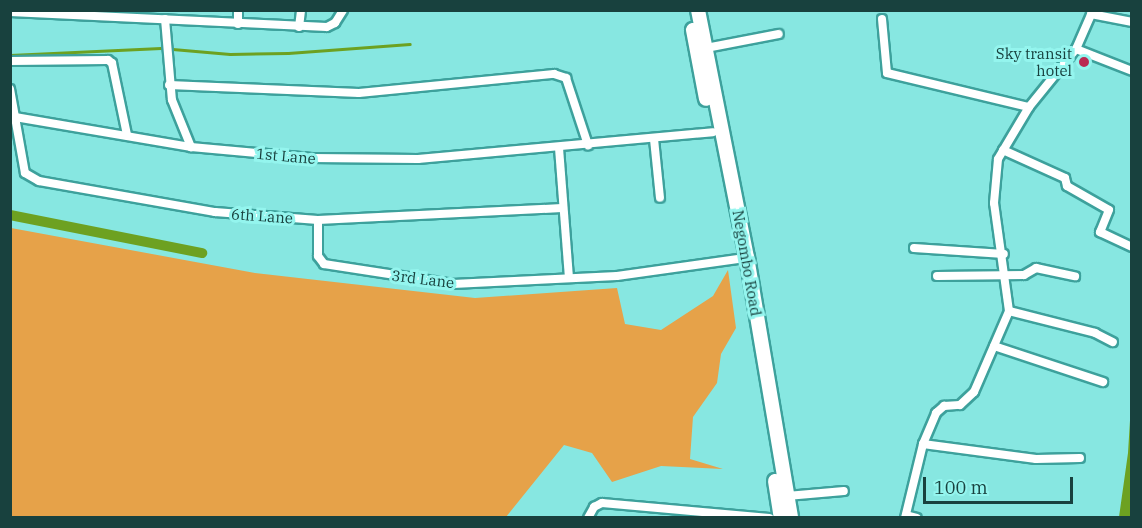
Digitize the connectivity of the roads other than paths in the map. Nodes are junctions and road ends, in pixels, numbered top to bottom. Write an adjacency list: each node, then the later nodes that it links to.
1 (238, 10): 13 (street)
2 (301, 10): 14 (street)
3 (343, 10): 14 (street)
4 (689, 10): 24 (highway, Negombo Road)
5 (698, 10): 16 (highway, Negombo Road)
6 (10, 12): 7 (street)
7 (49, 12): 9 (street)
8 (1092, 12): 12 (street); 17 (street)
9 (112, 13): 10 (street)
10 (169, 16): 13 (street); 20 (street)
11 (882, 19): 22 (street)
12 (1131, 22)
13 (238, 24): 14 (street)
14 (299, 27)
15 (779, 34): 16 (street)
16 (706, 48): 49 (highway, Negombo Road)
17 (1076, 49): 19 (street); 22 (street)
18 (10, 60): 25 (street)
19 (1131, 70)
20 (169, 85): 27 (street); 28 (street)
21 (10, 89): 23 (street)
22 (1029, 107): 30 (street)
23 (15, 117): 25 (street, 1st Lane); 33 (street, 6th Lane)
24 (713, 132): 26 (street, 1st Lane); 37 (highway, Negombo Road)
25 (127, 135): 28 (street, 1st Lane)
26 (654, 139): 27 (street, 1st Lane); 31 (street)
27 (588, 145): 29 (street, 1st Lane)
28 (191, 147): 29 (street, 1st Lane)
29 (559, 148): 32 (street)
30 (1003, 150): 35 (street); 36 (street)
31 (660, 198)
32 (562, 208): 33 (street, 6th Lane); 41 (street)
33 (318, 220): 41 (street, 3rd Lane)
34 (914, 248): 36 (street)
35 (1131, 248)
36 (1004, 254): 39 (street)
37 (738, 259): 41 (street, 3rd Lane); 53 (highway, Negombo Road)
38 (937, 276): 39 (street)
39 (1006, 276): 40 (street); 42 (street)
40 (1074, 276)
41 (569, 277)
42 (1009, 311): 43 (street); 44 (street)
43 (1113, 342)
44 (994, 346): 45 (street); 46 (street)
45 (1103, 382)
46 (923, 444): 47 (street); 50 (street)
47 (1080, 458)
48 (844, 491): 49 (street)
49 (787, 496): 54 (highway, Negombo Road)
50 (905, 516): 55 (street)
51 (588, 518): 52 (street)
52 (769, 518)
53 (781, 518)
54 (790, 518)
55 (917, 518)

